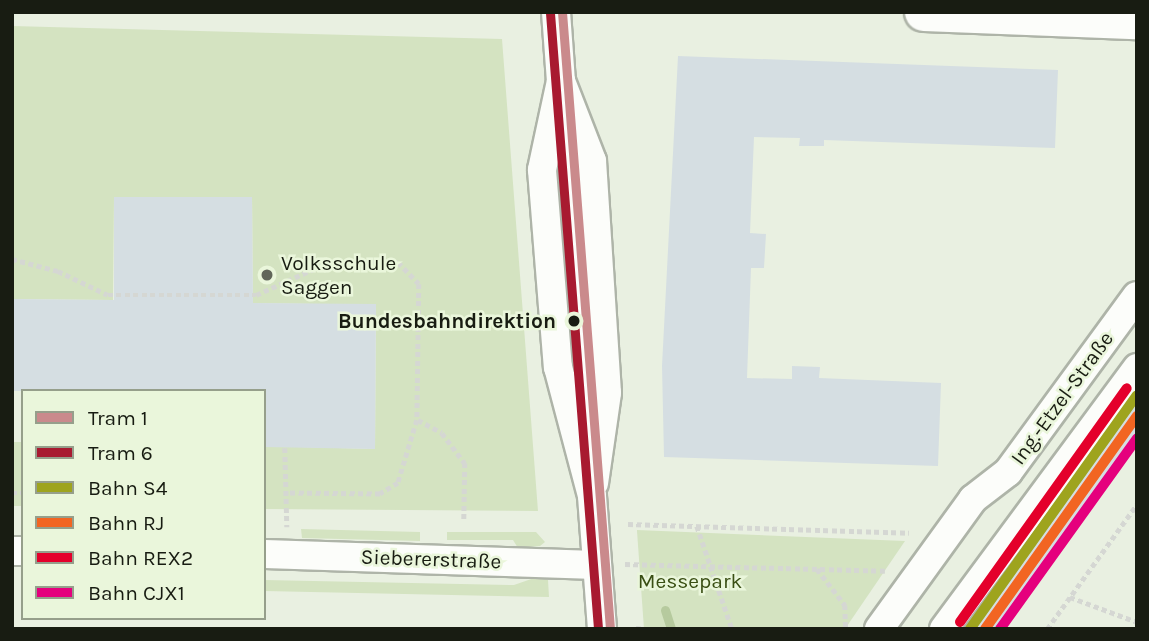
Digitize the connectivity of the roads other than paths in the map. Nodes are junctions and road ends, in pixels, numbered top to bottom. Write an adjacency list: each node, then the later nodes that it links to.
1 (555, 12): 5 (street)
2 (924, 12): 3 (street)
3 (996, 13): 4 (street)
4 (1137, 20)
5 (561, 80): 8 (street); 8 (street)
6 (1137, 296): 12 (street, Ing.-Etzel-Straße)
7 (1137, 368): 13 (street)
8 (592, 496): 10 (street)
9 (275, 554): 10 (street, Siebererstraße)
10 (597, 565): 11 (street)
11 (602, 629)
12 (879, 629)
13 (944, 629)

